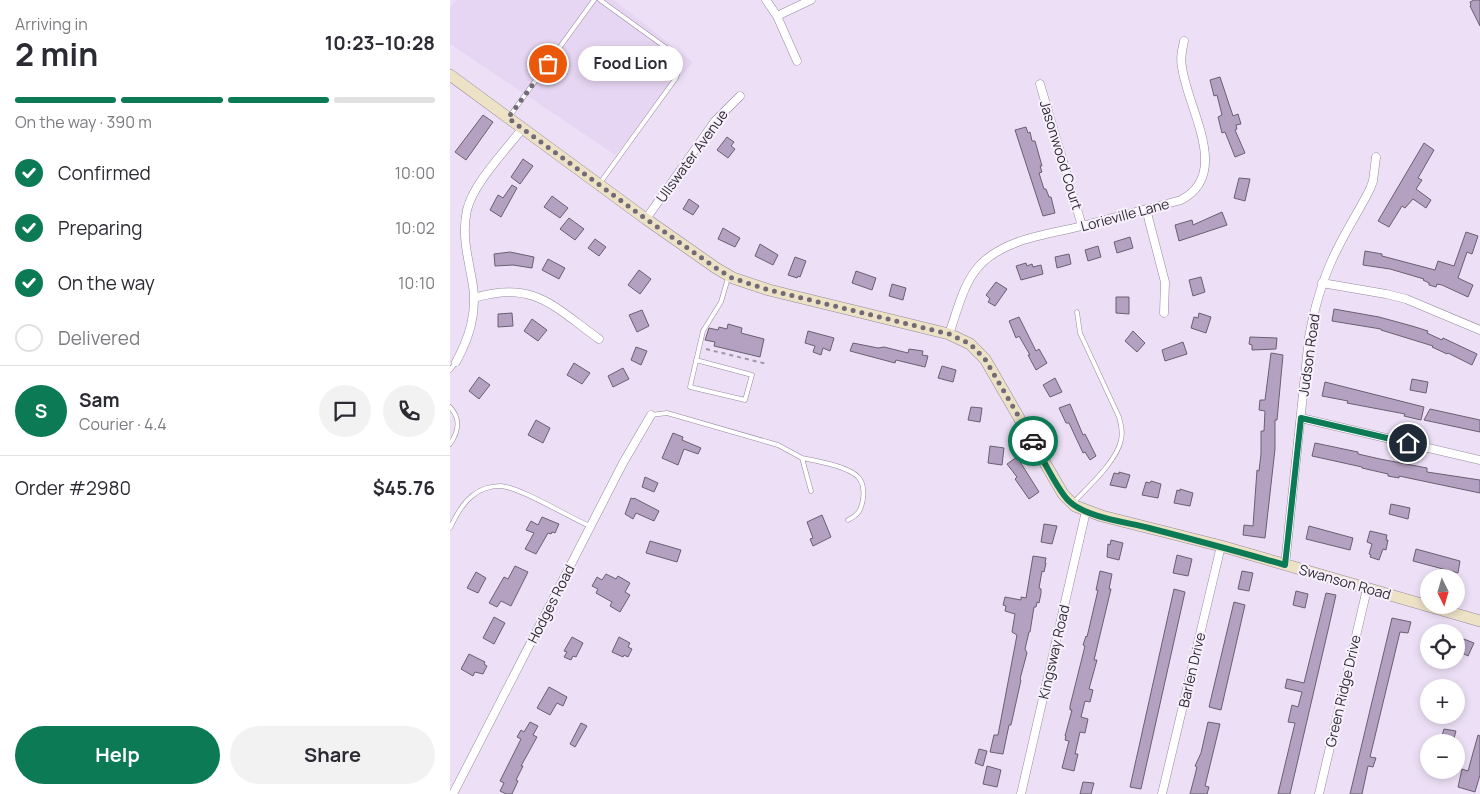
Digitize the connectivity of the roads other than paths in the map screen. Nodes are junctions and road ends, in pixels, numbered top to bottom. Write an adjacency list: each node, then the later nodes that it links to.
1 (594, 0): 11 (lane)
2 (600, 0): 14 (lane)
3 (766, 0): 5 (street)
4 (811, 0): 5 (street)
5 (777, 16): 7 (street)
6 (1184, 41): 15 (street, Lorieville Lane)
7 (796, 61)
8 (450, 75): 11 (street, Swanson Road)
9 (1040, 84): 17 (street, Jasonwood Court)
10 (740, 96): 16 (street, Ullswater Avenue)
11 (508, 118): 12 (street, Swanson Road)
12 (522, 129): 14 (street, Swanson Road); 20 (street)
13 (1376, 157): 19 (street, Judson Road)
14 (598, 184): 16 (street, Swanson Road)
15 (1146, 209): 17 (street, Lorieville Lane); 22 (street)
16 (646, 219): 18 (street, Swanson Road)
17 (1082, 226): 24 (street, Lorieville Lane)
18 (729, 275): 24 (street, Swanson Road); 26 (lane)
19 (1322, 283): 23 (street); 31 (street, Judson Road)
20 (474, 298): 25 (street); 27 (street)
21 (1078, 312): 36 (lane)
22 (1164, 313)
23 (1479, 327)
24 (949, 334): 36 (street, Swanson Road)
25 (599, 339)
26 (696, 360): 26 (lane)
27 (456, 362): 28 (lane)
28 (450, 370)
29 (450, 407): 32 (lane)
30 (651, 415): 33 (lane); 39 (street, Hodges Road)
31 (1301, 418): 34 (street); 42 (street, Judson Road)
32 (450, 444)
33 (802, 458): 35 (lane); 38 (lane)
34 (1480, 460)
35 (811, 491)
36 (1072, 504): 37 (street, Swanson Road)
37 (1086, 511): 41 (street, Swanson Road); 46 (street, Kingsway Road)
38 (848, 520)
39 (590, 526): 40 (lane); 45 (street, Hodges Road)
40 (450, 528)
41 (1221, 546): 42 (street, Swanson Road); 47 (street, Barlen Drive)
42 (1285, 565): 43 (street, Swanson Road)
43 (1367, 589): 44 (street, Swanson Road); 48 (street, Green Ridge Drive)
44 (1480, 621)
45 (453, 794)
46 (1021, 794)
47 (1162, 794)
48 (1319, 794)

